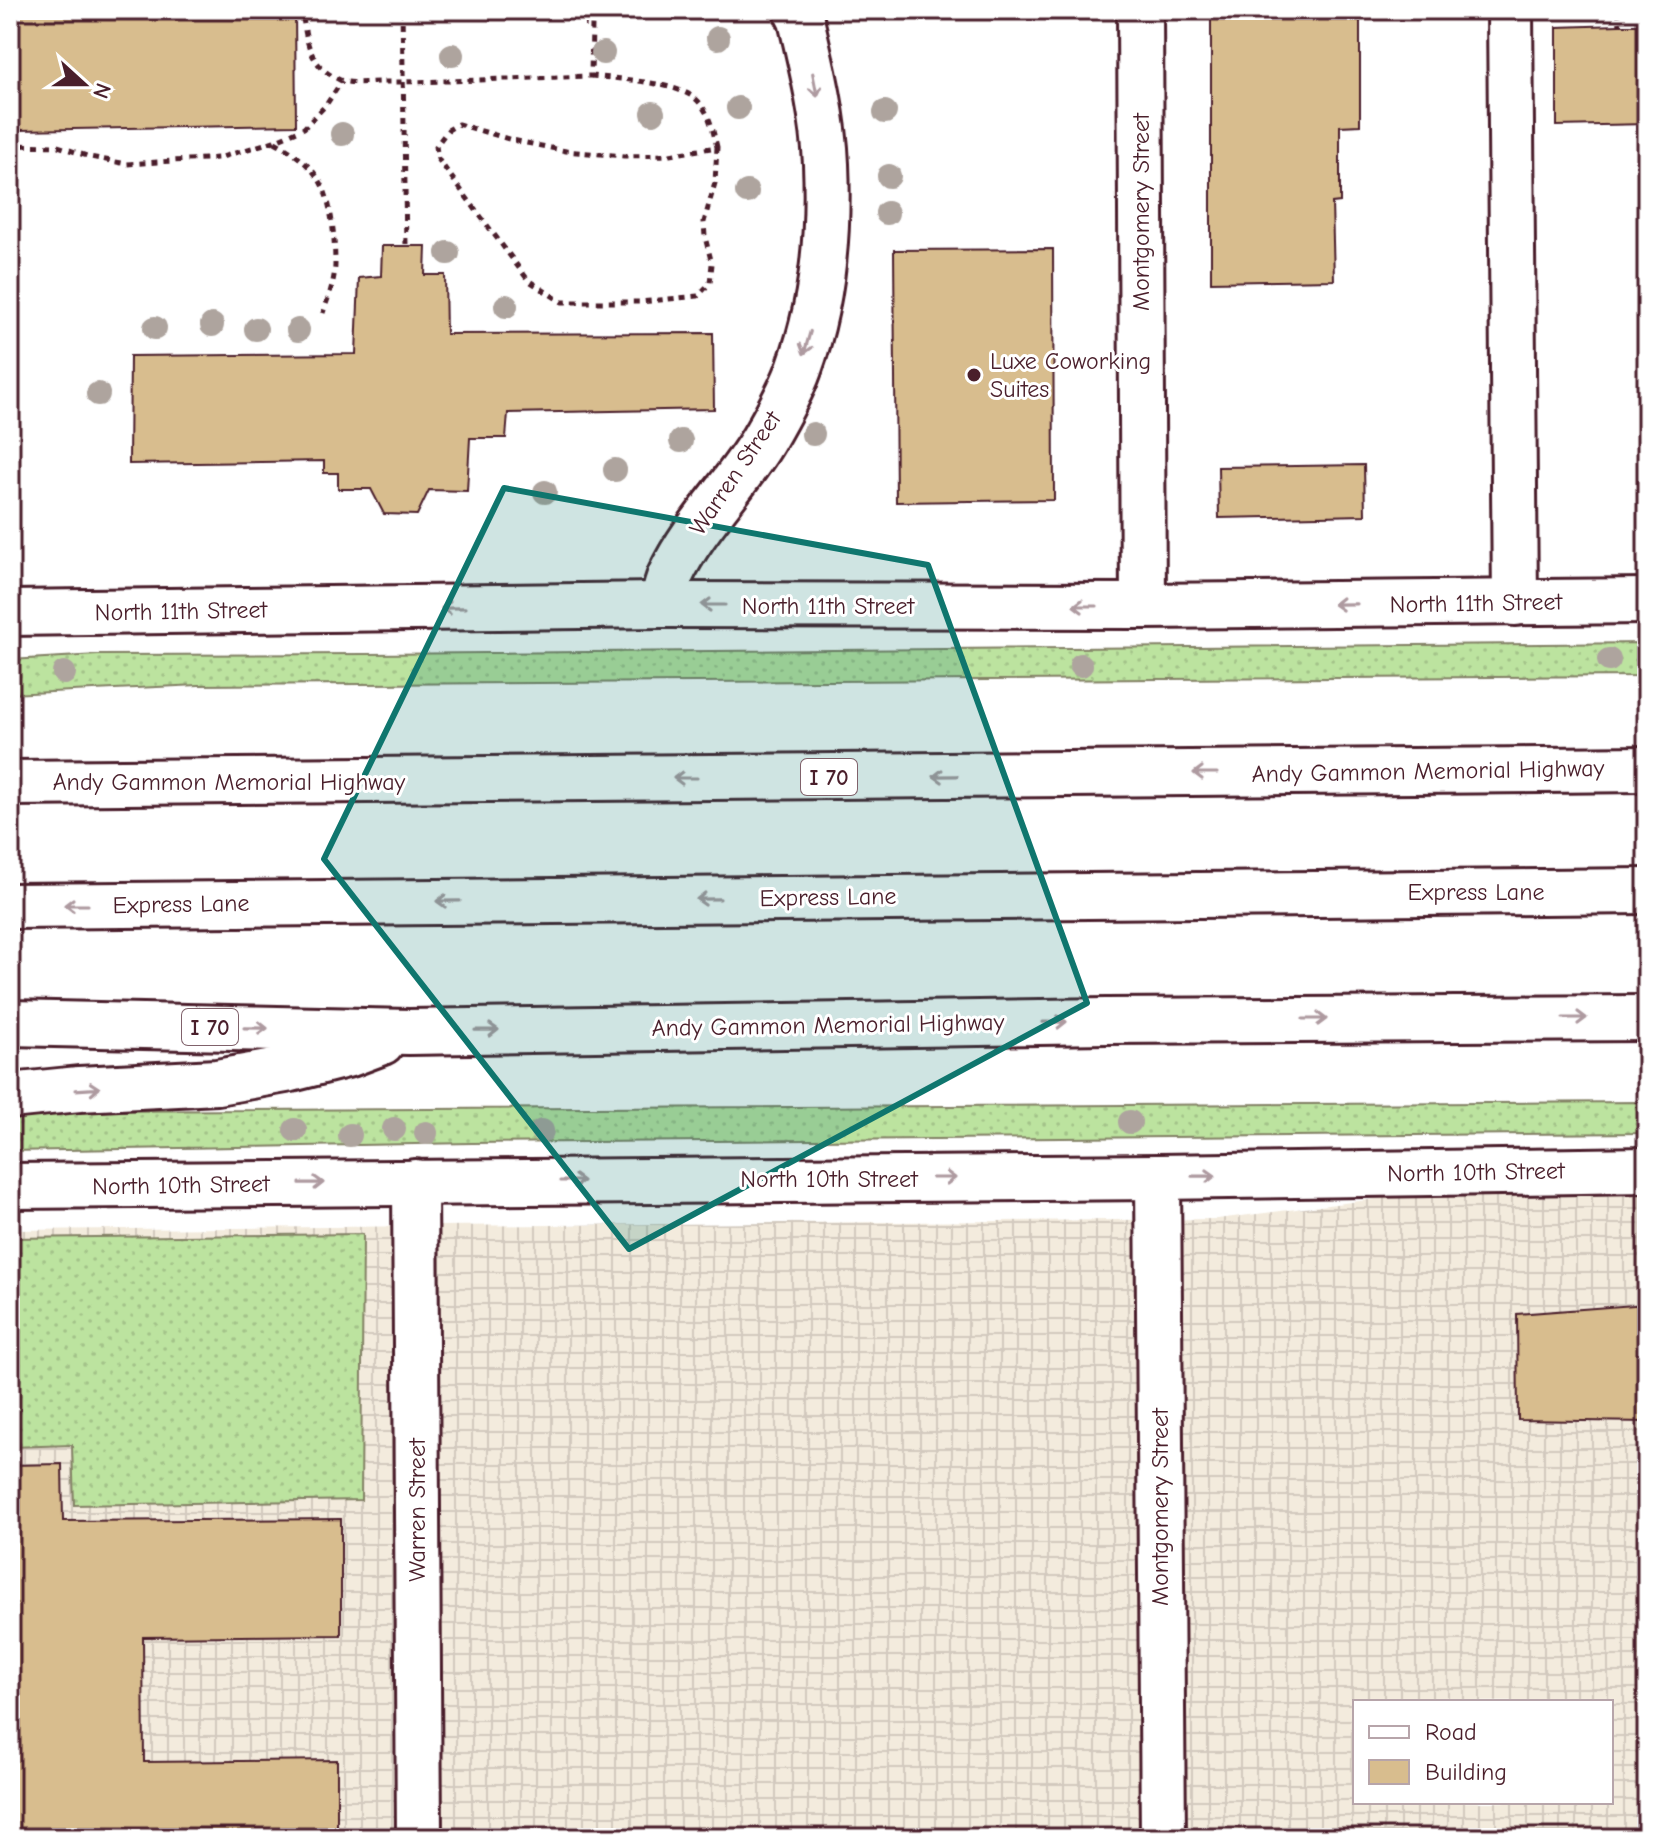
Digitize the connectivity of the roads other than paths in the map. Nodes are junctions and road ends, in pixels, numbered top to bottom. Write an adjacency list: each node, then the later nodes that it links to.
1 (796, 10): 6 (main road, Warren Street, one-way to 6)
2 (1140, 10): 7 (main road, Montgomery Street)
3 (1510, 10): 5 (main road)
4 (1647, 601): 5 (main road, North 11th Street)
5 (1515, 603): 7 (main road, North 11th Street, one-way to 7)
6 (662, 605): 7 (main road, North 11th Street, one-way to 6); 8 (main road, North 11th Street, one-way to 8)
7 (1143, 606)
8 (10, 613)
9 (1647, 769): 10 (main road, Andy Gammon Memorial Highway / I 70, one-way to 10)
10 (10, 783)
11 (1647, 891): 12 (main road, Express Lane, one-way to 12)
12 (10, 906)
13 (1647, 1018): 15 (main road, Andy Gammon Memorial Highway / I 70, one-way to 13)
14 (10, 1023): 15 (main road, Andy Gammon Memorial Highway / I 70, one-way to 15)
15 (409, 1032): 16 (main road, one-way to 15)
16 (10, 1096)
17 (1647, 1170): 18 (main road, North 10th Street, one-way to 17)
18 (1158, 1177): 19 (main road, North 10th Street, one-way to 18); 22 (main road, Montgomery Street)
19 (415, 1182): 20 (main road, North 10th Street, one-way to 19); 21 (main road, Warren Street)
20 (10, 1186)
21 (419, 1838)
22 (1163, 1838)

